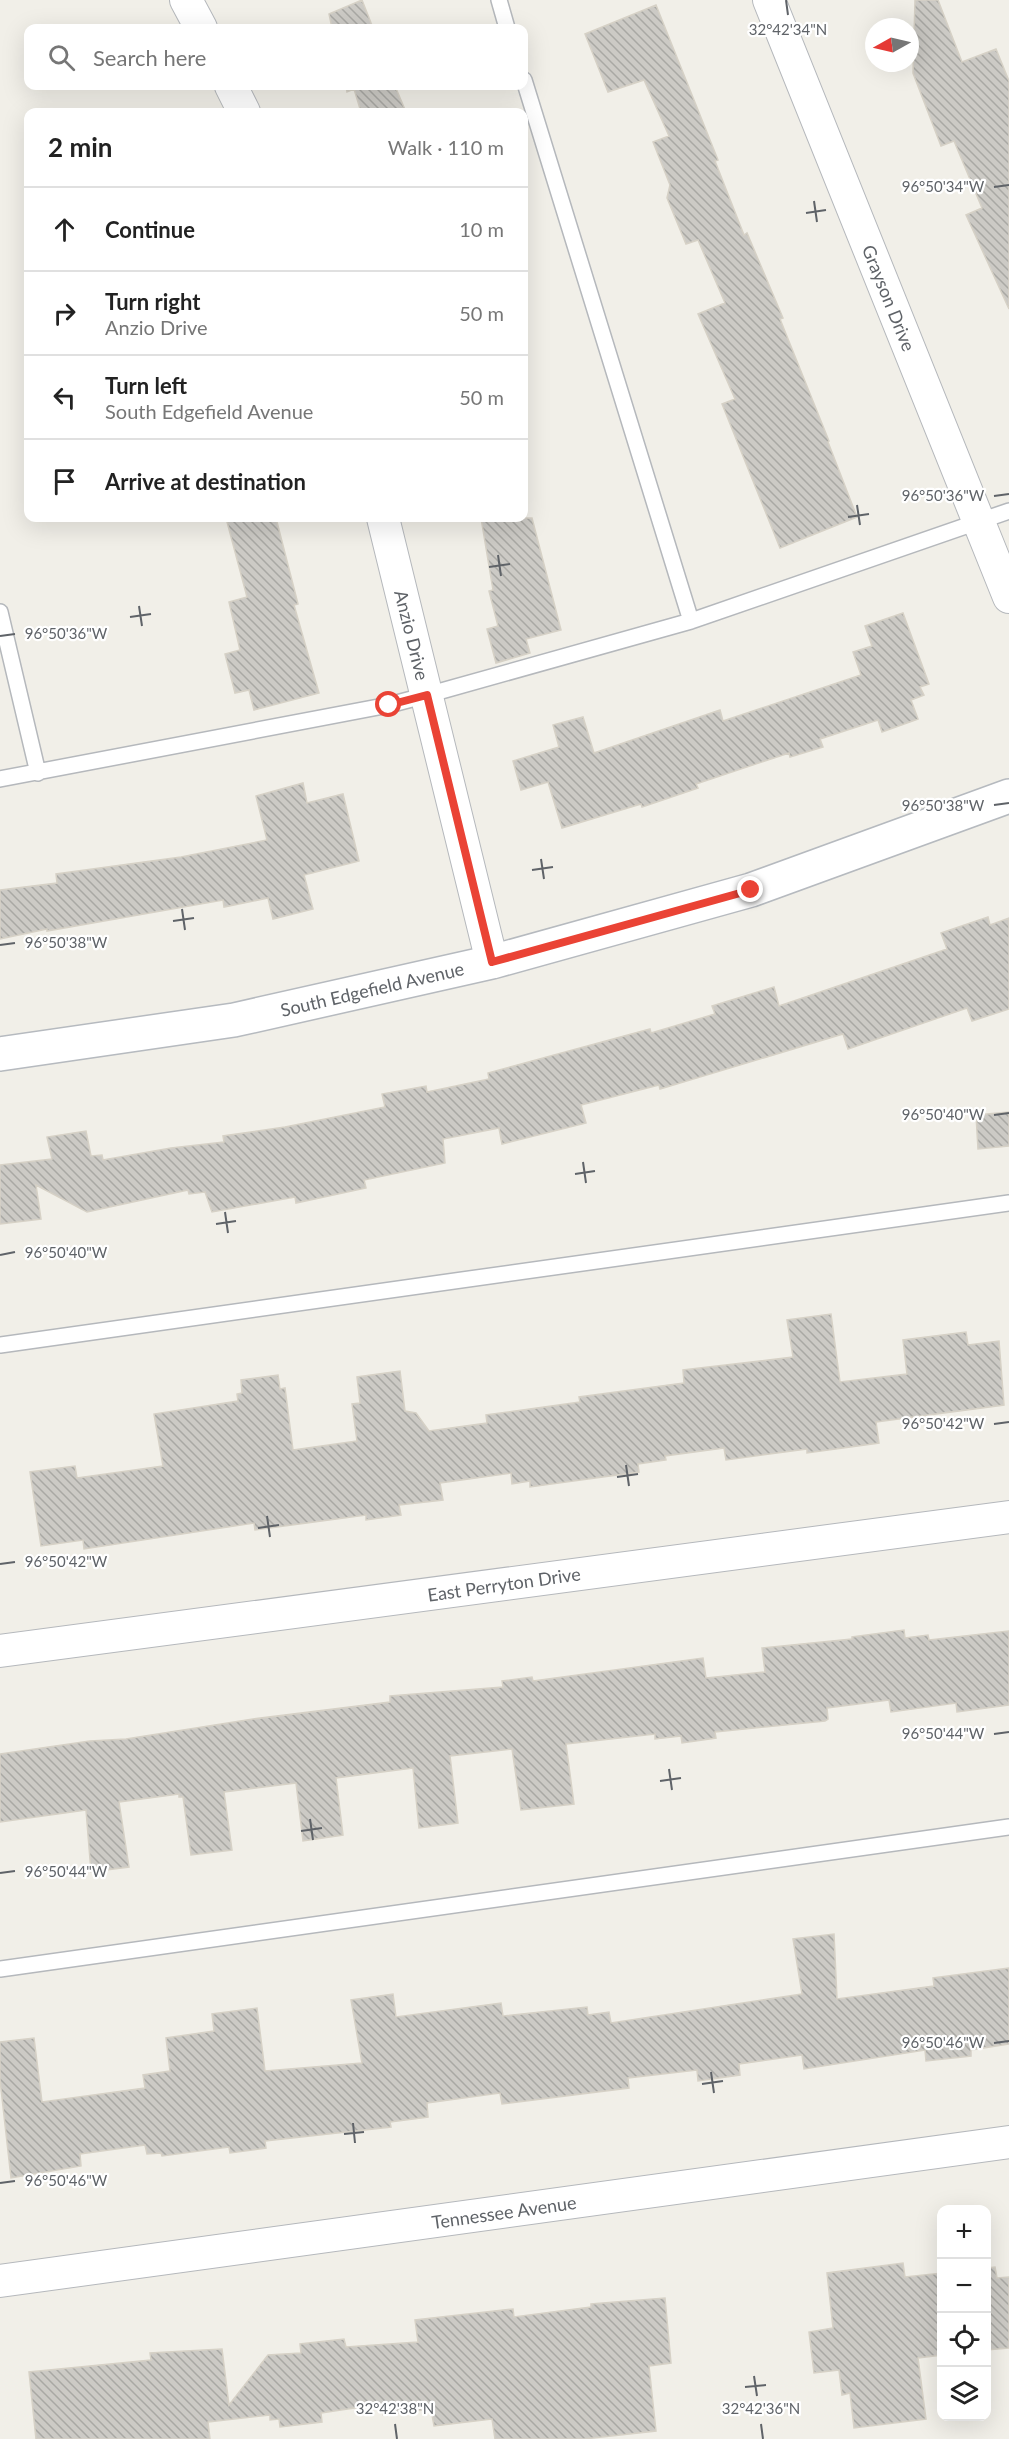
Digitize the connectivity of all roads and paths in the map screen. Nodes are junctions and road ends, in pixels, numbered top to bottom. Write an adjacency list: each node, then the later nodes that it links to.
1 (186, 0): 4 (street)
2 (499, 0): 5 (lane)
3 (769, 0): 11 (street, Grayson Drive)
4 (199, 24)
5 (506, 24)
6 (233, 90): 8 (street)
7 (527, 90): 14 (lane)
8 (242, 108)
9 (1009, 511): 11 (lane)
10 (384, 522): 15 (street, Anzio Drive)
11 (980, 523): 12 (street, Grayson Drive); 14 (lane)
12 (1009, 597)
13 (0, 612): 16 (lane)
14 (691, 621): 15 (lane)
15 (427, 695): 16 (lane); 19 (street, Anzio Drive)
16 (38, 773): 17 (lane)
17 (0, 779)
18 (1009, 796): 19 (street, South Edgefield Avenue)
19 (492, 962): 20 (street, South Edgefield Avenue)
20 (0, 1054)
21 (1009, 1203): 22 (lane)
22 (0, 1344)
23 (1009, 1517): 24 (street, East Perryton Drive)
24 (0, 1651)
25 (1009, 1827): 26 (lane)
26 (0, 1969)
27 (1009, 2142): 28 (street, Tennessee Avenue)
28 (0, 2281)

